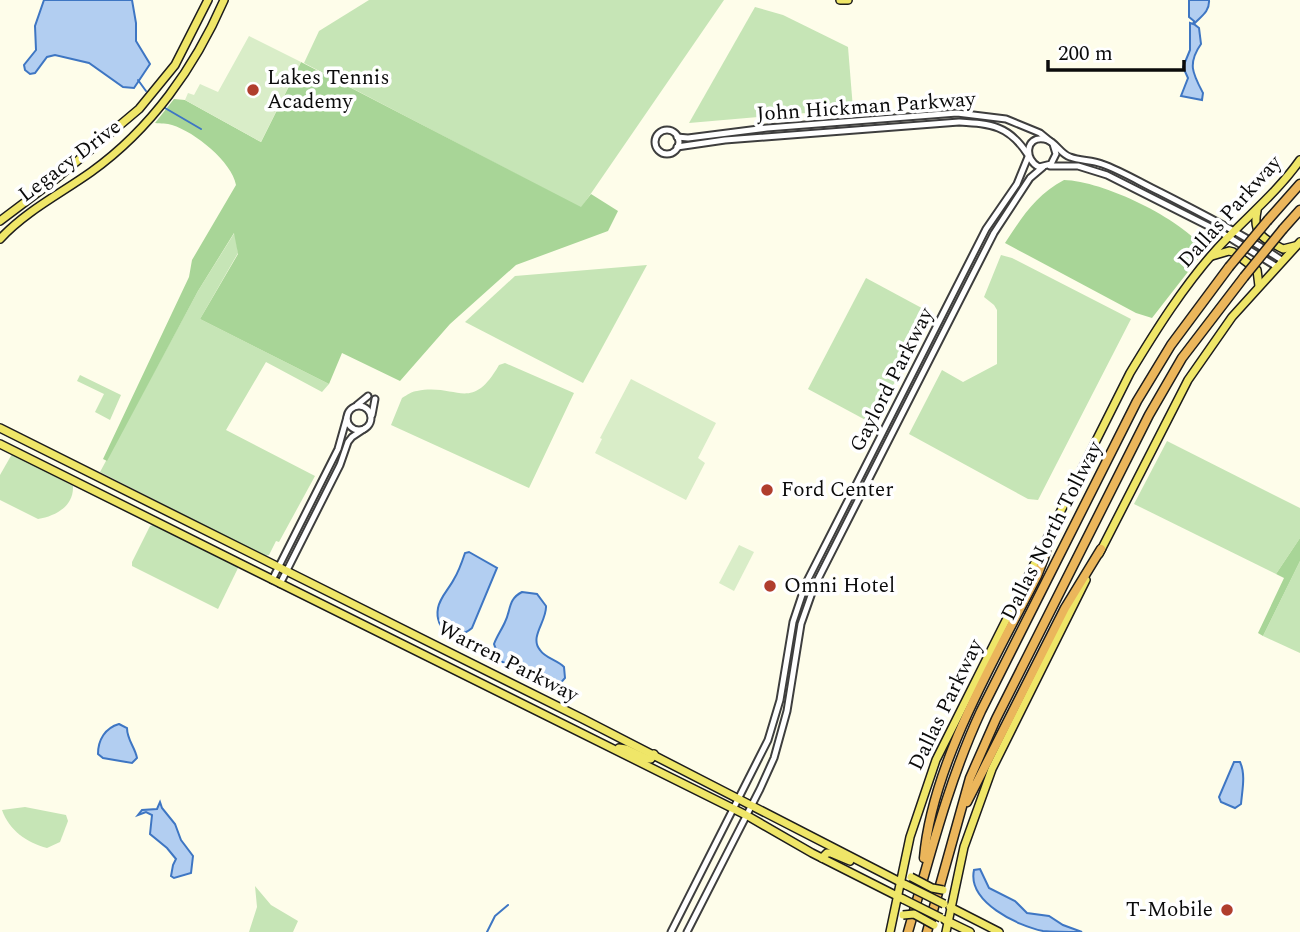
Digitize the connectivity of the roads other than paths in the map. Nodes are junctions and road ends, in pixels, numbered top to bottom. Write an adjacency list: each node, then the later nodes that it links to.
1 (208, 0): 17 (main road, Legacy Drive)
2 (224, 0): 21 (main road, Legacy Drive)
3 (840, 0): 4 (main road)
4 (848, 0)
5 (677, 137): 6 (street, John Hickman Parkway); 7 (street); 7 (street)
6 (1052, 143): 8 (street); 10 (street); 12 (street, John Hickman Parkway)
7 (677, 146): 8 (street, John Hickman Parkway)
8 (1028, 156): 10 (street); 16 (street, Gaylord Parkway)
9 (1300, 160): 15 (main road, Dallas Parkway)
10 (1045, 167): 13 (street); 18 (street, Gaylord Parkway)
11 (1300, 184): 57 (highway, Dallas North Tollway, bridge)
12 (1147, 186): 13 (street); 19 (street, John Hickman Parkway)
13 (1143, 193): 20 (street)
14 (1300, 209): 53 (highway, Dallas North Tollway, bridge)
15 (1257, 210): 19 (main road, Dallas Parkway); 22 (main road)
16 (993, 218): 18 (street); 26 (street, Gaylord Parkway)
17 (0, 222)
18 (1000, 223): 27 (street, Gaylord Parkway)
19 (1236, 230): 20 (main road, Dallas Parkway); 24 (street, John Hickman Parkway)
20 (1229, 237): 23 (main road, Dallas Parkway); 24 (street)
21 (0, 239)
22 (1298, 244): 24 (main road)
23 (1210, 257): 25 (main road); 38 (main road, Dallas Parkway)
24 (1280, 264): 25 (main road)
25 (1259, 286): 41 (main road)
26 (950, 299): 27 (street); 39 (street, Gaylord Parkway)
27 (958, 303): 40 (street, Gaylord Parkway)
28 (353, 407): 29 (street); 30 (street); 30 (street)
29 (347, 417): 32 (street); 34 (street)
30 (371, 418): 32 (street)
31 (0, 428): 36 (main road, Warren Parkway)
32 (364, 429): 35 (street)
33 (0, 444): 37 (main road, Warren Parkway)
34 (328, 469): 35 (street); 42 (street)
35 (336, 472): 42 (street)
36 (156, 505): 37 (main road); 42 (main road, Warren Parkway)
37 (151, 520): 44 (main road, Warren Parkway)
38 (1050, 535): 57 (highway); 58 (main road, Dallas Parkway)
39 (830, 536): 40 (street); 43 (street, Gaylord Parkway)
40 (837, 541): 45 (street, Gaylord Parkway)
41 (1101, 549): 53 (highway); 59 (main road)
42 (282, 569): 44 (street); 49 (main road, Warren Parkway)
43 (811, 573): 45 (street); 46 (street, Gaylord Parkway)
44 (276, 582): 48 (main road, Warren Parkway)
45 (810, 597): 47 (street, Gaylord Parkway)
46 (778, 706): 47 (street); 50 (street, Gaylord Parkway)
47 (787, 707): 51 (street, Gaylord Parkway)
48 (611, 747): 49 (main road); 52 (main road, Warren Parkway)
49 (654, 754): 50 (main road, Warren Parkway)
50 (739, 799): 51 (main road, Warren Parkway); 52 (street, Gaylord Parkway)
51 (752, 805): 54 (street, Gaylord Parkway); 56 (main road, Warren Parkway)
52 (733, 808): 54 (main road, Warren Parkway); 64 (street, Gaylord Parkway)
53 (960, 813): 63 (highway, Dallas North Tollway)
54 (746, 815): 55 (main road, Warren Parkway); 65 (street, Gaylord Parkway)
55 (822, 858): 56 (main road); 60 (main road, Warren Parkway)
56 (870, 867): 58 (main road, Warren Parkway)
57 (923, 878): 67 (highway, Dallas North Tollway)
58 (906, 881): 59 (main road, bridge); 60 (main road); 61 (main road, Warren Parkway, bridge)
59 (956, 883): 61 (main road)
60 (900, 897): 62 (main road, Warren Parkway, bridge); 66 (main road)
61 (947, 906): 62 (main road); 70 (main road, Warren Parkway)
62 (944, 920): 68 (main road); 69 (main road, Warren Parkway)
63 (933, 930): 66 (main road, bridge)
64 (671, 932)
65 (687, 932)
66 (890, 932)
67 (908, 932)
68 (946, 932)
69 (970, 932)
70 (999, 932)

